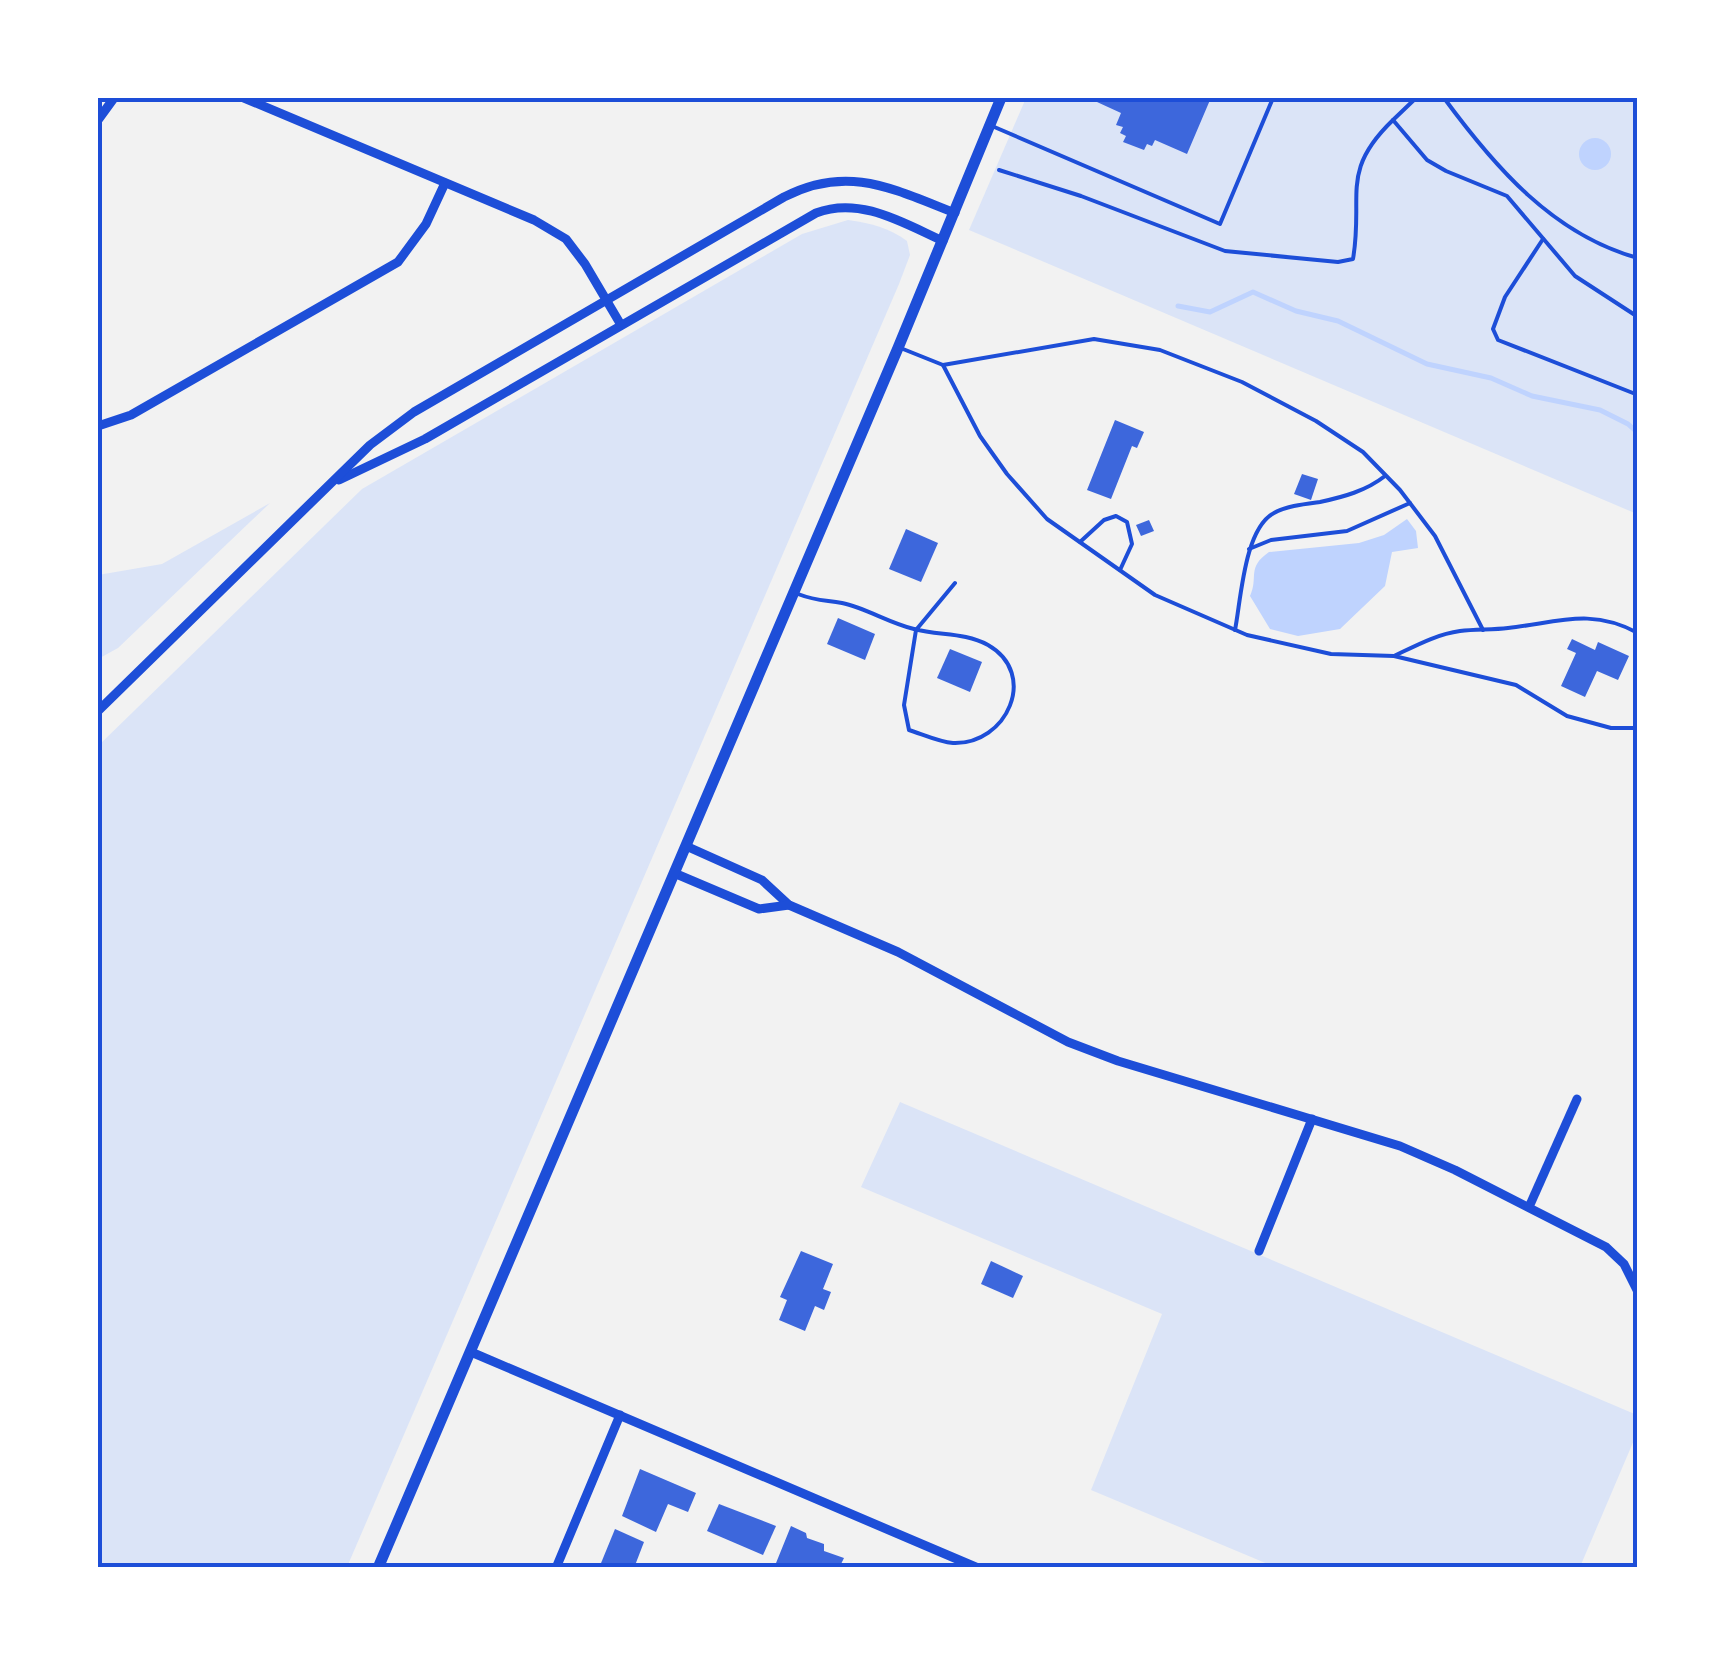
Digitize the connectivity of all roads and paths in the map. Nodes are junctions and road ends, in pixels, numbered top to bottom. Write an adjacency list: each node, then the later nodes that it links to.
1 (114, 98): 7 (street)
2 (244, 98): 11 (street)
3 (1001, 98): 9 (main road)
4 (1273, 98): 9 (lane)
5 (1416, 98): 8 (path)
6 (1444, 98): 15 (lane)
7 (98, 120)
8 (1393, 120): 10 (path); 13 (path)
9 (990, 125): 12 (main road)
10 (999, 170)
11 (444, 183): 16 (street); 22 (street)
12 (954, 214): 14 (main road); 16 (street)
13 (1542, 238): 17 (path); 21 (path)
14 (943, 241): 18 (street); 19 (main road)
15 (1638, 258)
16 (607, 300): 18 (street); 24 (street)
17 (1638, 317)
18 (621, 325): 24 (street)
19 (898, 348): 20 (lane); 30 (main road)
20 (943, 365): 23 (lane); 26 (lane)
21 (1638, 394)
22 (98, 426)
23 (1386, 476): 25 (lane); 27 (lane)
24 (337, 481): 36 (street)
25 (1410, 503): 27 (lane); 33 (lane)
26 (1080, 542): 28 (lane); 28 (lane)
27 (1250, 549): 32 (lane)
28 (1120, 570): 32 (lane)
29 (955, 583): 31 (lane)
30 (793, 592): 31 (lane); 38 (main road)
31 (916, 630): 31 (lane)
32 (1235, 630): 35 (lane)
33 (1483, 630): 34 (lane); 35 (lane)
34 (1638, 633)
35 (1394, 656): 37 (lane)
36 (98, 711)
37 (1638, 728)
38 (686, 846): 39 (main road); 40 (street)
39 (674, 873): 40 (street); 46 (main road)
40 (788, 905): 42 (street)
41 (1578, 1098): 43 (street)
42 (1312, 1118): 43 (street); 44 (street)
43 (1529, 1207): 45 (street)
44 (1259, 1251)
45 (1638, 1292)
46 (470, 1352): 47 (street); 48 (main road)
47 (620, 1416): 49 (street); 50 (street)
48 (378, 1568)
49 (556, 1568)
50 (978, 1568)

